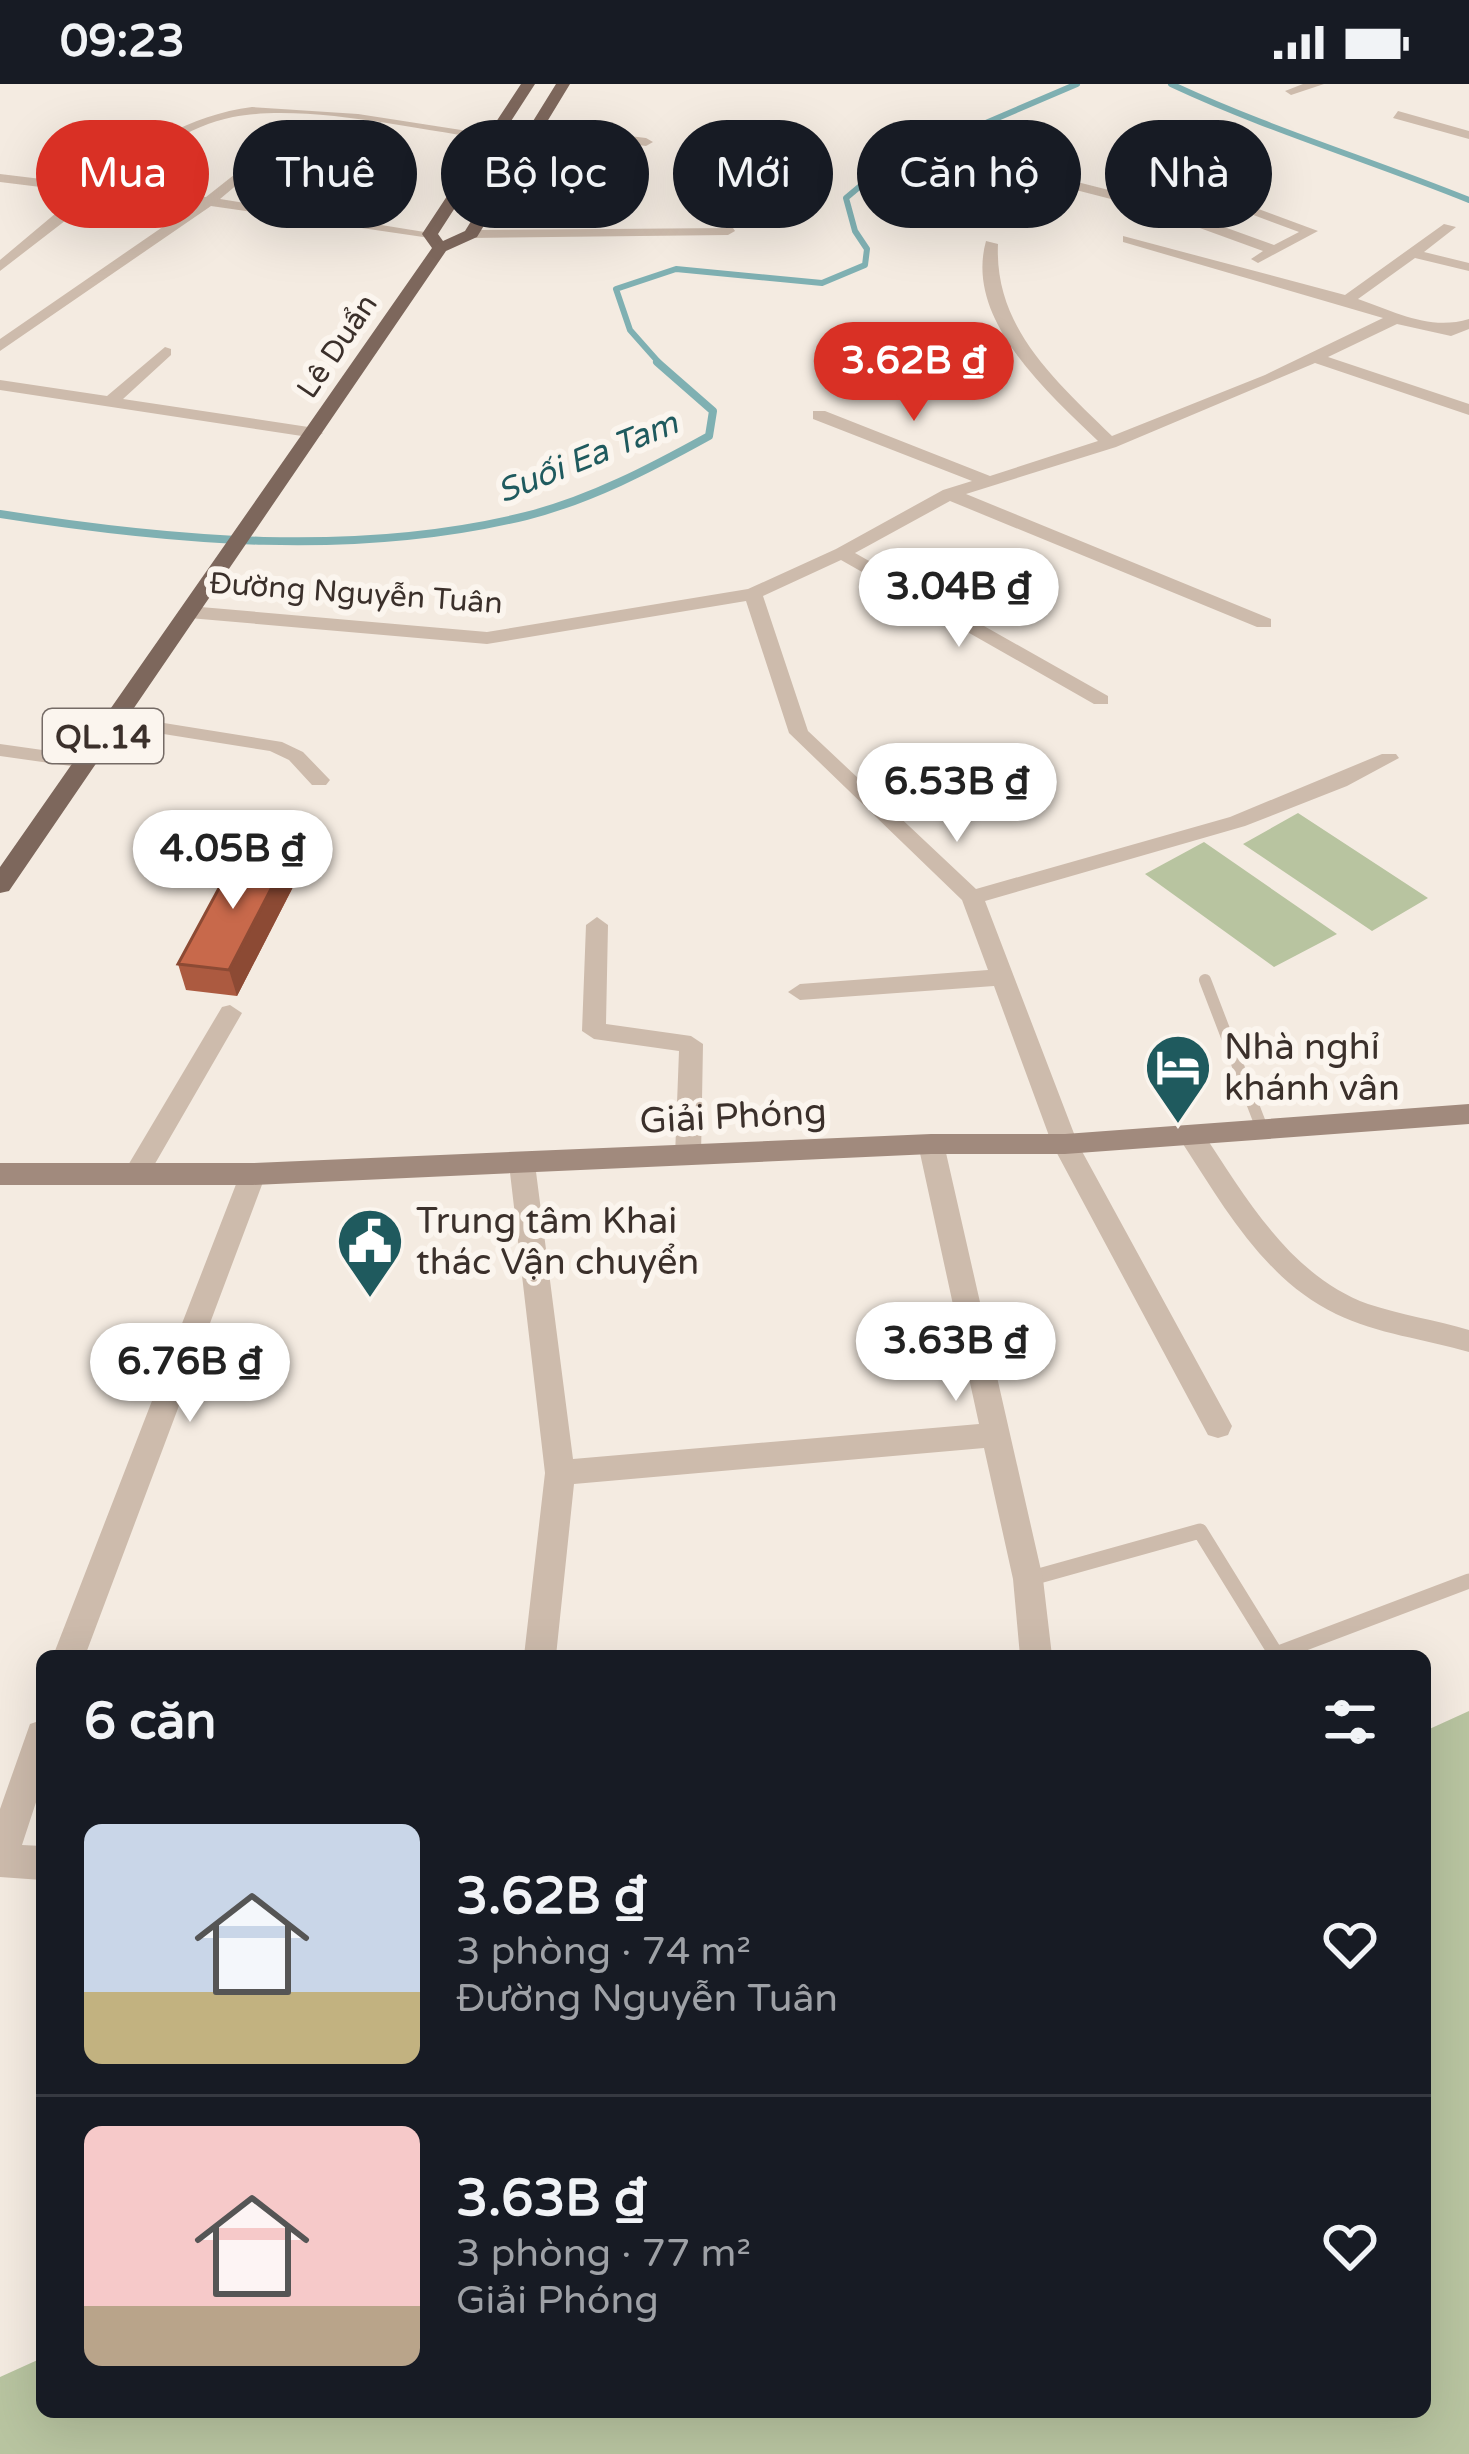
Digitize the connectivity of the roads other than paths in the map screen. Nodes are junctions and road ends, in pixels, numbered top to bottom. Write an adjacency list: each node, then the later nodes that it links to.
1 (528, 84): 8 (main road, Lê Duẩn / QL.14)
2 (563, 84): 9 (main road)
3 (741, 84): 5 (street)
4 (1318, 84): 6 (street)
5 (756, 89)
6 (1291, 92)
7 (1399, 115): 12 (street)
8 (504, 120)
9 (543, 120)
10 (209, 121): 11 (street)
11 (441, 131)
12 (1469, 135)
13 (0, 178): 15 (street)
14 (233, 181): 17 (street)
15 (36, 182)
16 (1081, 187): 30 (street)
17 (209, 201)
18 (209, 202): 28 (street)
19 (1272, 217): 30 (street)
20 (1449, 226): 31 (street)
21 (49, 228): 32 (street)
22 (170, 228): 38 (street)
23 (442, 228): 28 (main road, Lê Duẩn / QL.14)
24 (475, 228): 26 (main road)
25 (728, 231): 26 (street)
26 (471, 234): 28 (main road)
27 (1128, 239): 34 (street)
28 (435, 241): 45 (main road, Lê Duẩn / QL.14)
29 (991, 244): 46 (street)
30 (1275, 250): 34 (street)
31 (1412, 253): 33 (street); 35 (street)
32 (0, 267)
33 (1469, 267)
34 (1239, 270): 35 (street)
35 (1346, 300): 36 (street)
36 (1394, 319): 37 (street); 40 (street, Đường Nguyễn Tuân)
37 (1469, 324)
38 (0, 346)
39 (165, 352): 42 (street)
40 (1314, 357): 43 (street); 46 (street, Đường Nguyễn Tuân)
41 (0, 385): 42 (street)
42 (110, 402): 45 (street)
43 (1469, 410)
44 (819, 416): 47 (street)
45 (315, 433): 51 (main road, Lê Duẩn / QL.14)
46 (1110, 443): 47 (street, Đường Nguyễn Tuân)
47 (988, 481): 48 (street, Đường Nguyễn Tuân)
48 (949, 494): 49 (street, Đường Nguyễn Tuân); 52 (street)
49 (842, 554): 50 (street, Đường Nguyễn Tuân); 53 (street)
50 (753, 594): 51 (street, Đường Nguyễn Tuân); 60 (street)
51 (189, 612): 54 (main road, QL.14)
52 (1264, 623)
53 (1101, 700)
54 (114, 721): 57 (main road, QL.14); 58 (street)
55 (0, 750): 57 (street)
56 (1389, 758): 60 (street)
57 (85, 762): 59 (main road, QL.14)
58 (319, 780)
59 (0, 885)
60 (972, 898): 62 (street)
61 (597, 925): 71 (street)
62 (1002, 977): 64 (street); 70 (street)
63 (1205, 980): 67 (lane)
64 (800, 992)
65 (230, 1013): 74 (street)
66 (1469, 1114): 67 (street, Giải Phóng)
67 (1263, 1131): 68 (street, Giải Phóng)
68 (1192, 1137): 70 (street, Giải Phóng); 76 (street)
69 (931, 1144): 70 (street, Giải Phóng); 71 (street, Giải Phóng); 78 (street)
70 (1065, 1144): 77 (street)
71 (688, 1156): 72 (street, Giải Phóng)
72 (522, 1164): 75 (street, Giải Phóng); 79 (street)
73 (0, 1174): 74 (street, Giải Phóng)
74 (136, 1174): 75 (street, Giải Phóng)
75 (253, 1174): 82 (street)
76 (1469, 1341)
77 (1218, 1426)
78 (996, 1435): 79 (street); 80 (street)
79 (560, 1473): 83 (street)
80 (1028, 1579): 84 (street); 85 (lane)
81 (1469, 1581): 86 (lane)
82 (71, 1650)
83 (541, 1650)
84 (1035, 1650)
85 (1274, 1650)
86 (1287, 1650)
87 (36, 1754): 88 (street)
88 (0, 1859): 89 (street)
89 (36, 1862)

